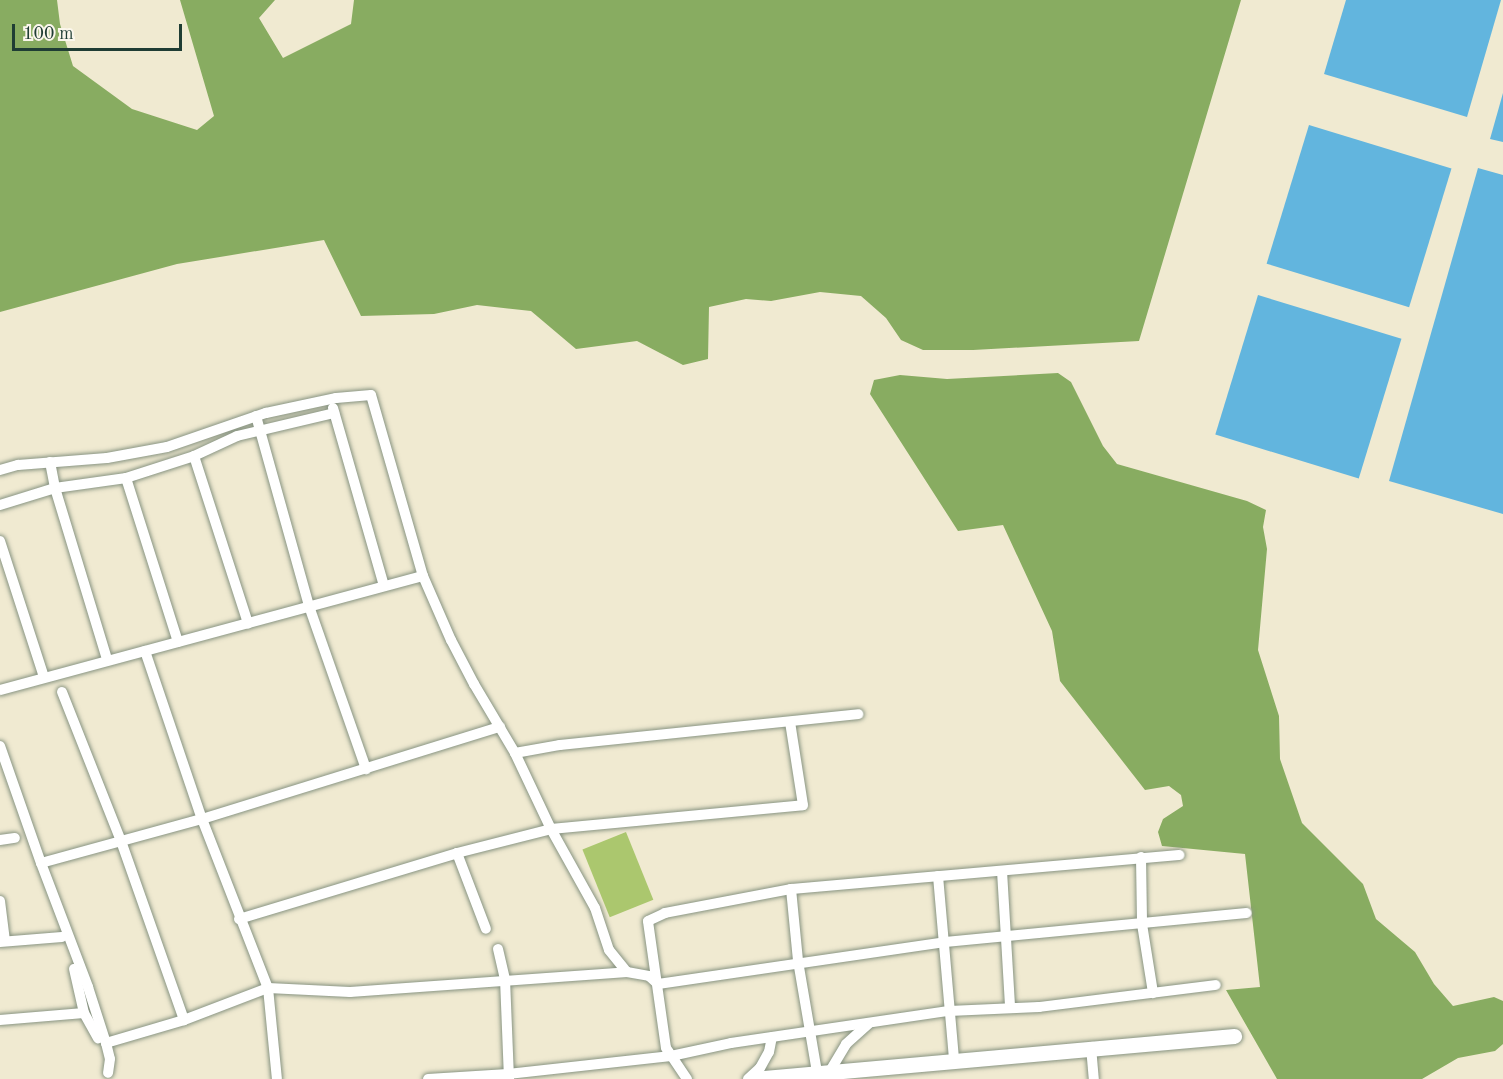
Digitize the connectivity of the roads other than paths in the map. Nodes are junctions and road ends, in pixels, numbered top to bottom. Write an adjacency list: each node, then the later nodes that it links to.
1 (330, 399): 2 (street); 3 (street); 12 (street)
2 (334, 413): 4 (street); 13 (street)
3 (256, 416): 4 (street); 6 (street)
4 (260, 430): 5 (street); 14 (street)
5 (194, 456): 8 (street); 15 (street)
6 (50, 462): 7 (street); 9 (street)
7 (0, 470)
8 (126, 478): 9 (street); 16 (street)
9 (55, 488): 10 (street); 18 (street)
10 (0, 505)
11 (0, 541): 19 (street)
12 (423, 576): 13 (street); 24 (street)
13 (384, 586): 14 (street)
14 (309, 606): 15 (street); 27 (street)
15 (248, 623): 16 (street)
16 (178, 642): 17 (street)
17 (145, 651): 18 (street); 28 (street)
18 (107, 659): 19 (street)
19 (44, 677): 20 (street)
20 (0, 690)
21 (62, 692): 32 (street)
22 (858, 714): 23 (street)
23 (790, 722): 26 (street); 29 (street)
24 (500, 727): 26 (street); 27 (street)
25 (0, 746): 36 (street)
26 (515, 753): 29 (street)
27 (366, 769): 28 (street)
28 (202, 819): 32 (street); 42 (street)
29 (551, 829): 33 (street); 50 (street)
30 (15, 838): 31 (street)
31 (0, 840)
32 (121, 841): 36 (street); 60 (street)
33 (457, 853): 42 (street); 44 (street)
34 (1180, 855): 35 (street)
35 (1141, 857): 37 (street); 43 (street)
36 (40, 863): 65 (street)
37 (1002, 871): 38 (street); 45 (street)
38 (938, 876): 39 (street); 47 (street)
39 (791, 889): 49 (street); 52 (street)
40 (0, 902): 46 (street)
41 (1247, 913): 43 (street)
42 (239, 919): 54 (street)
43 (1143, 924): 45 (street); 55 (street)
44 (486, 929)
45 (1006, 937): 47 (street); 56 (street)
46 (2, 942): 58 (street)
47 (945, 942): 49 (street); 57 (street)
48 (498, 949): 51 (street)
49 (798, 961): 52 (street); 62 (street)
50 (627, 972): 51 (street); 52 (street)
51 (505, 979): 54 (street); 72 (street)
52 (658, 984): 67 (street)
53 (1216, 985): 55 (street)
54 (268, 988): 60 (street); 73 (street)
55 (1153, 993): 56 (street)
56 (1010, 1006): 57 (street)
57 (950, 1011): 61 (street); 68 (street)
58 (84, 1013): 59 (street); 71 (street)
59 (0, 1020)
60 (184, 1020): 65 (street)
61 (871, 1023): 62 (street); 69 (street)
62 (811, 1032): 64 (street); 69 (street)
63 (1234, 1036): 66 (street)
64 (772, 1037): 67 (street); 76 (street)
65 (106, 1043): 71 (street)
66 (1091, 1047): 68 (street); 78 (street)
67 (671, 1056): 72 (street); 75 (street)
68 (954, 1060): 70 (street)
69 (823, 1071): 70 (street); 77 (street)
70 (851, 1075)
71 (109, 1076)
72 (509, 1076): 74 (street)
73 (277, 1079)
74 (428, 1079)
75 (687, 1079)
76 (748, 1079)
77 (753, 1079)
78 (1094, 1079)

